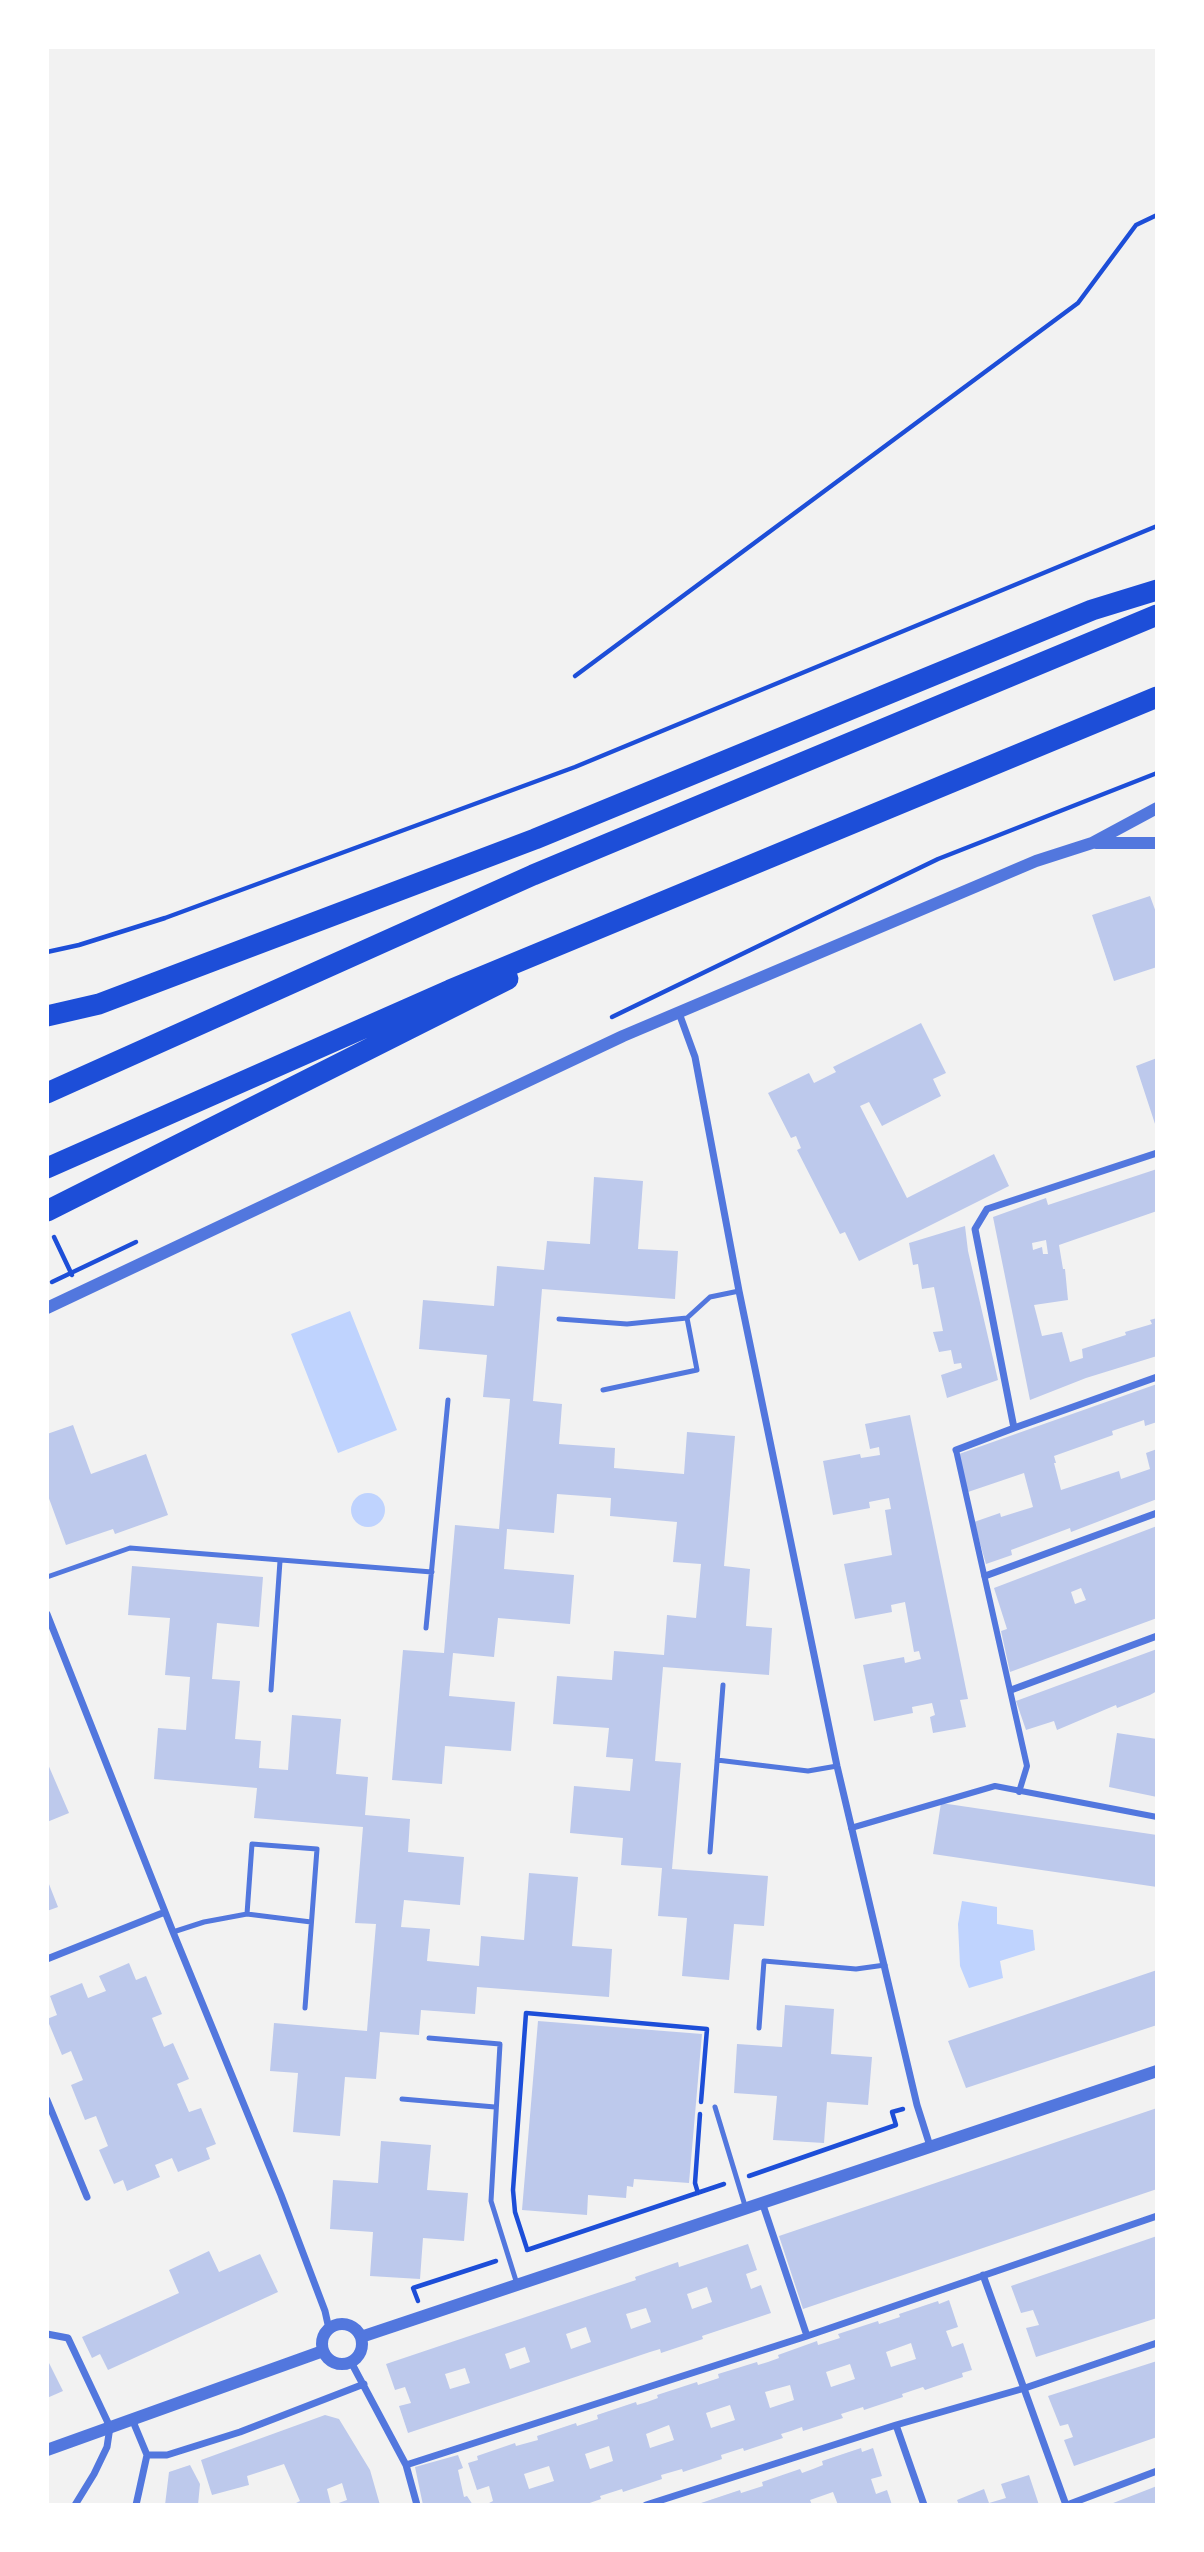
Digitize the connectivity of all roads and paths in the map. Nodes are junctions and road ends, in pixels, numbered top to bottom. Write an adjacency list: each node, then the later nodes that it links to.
1 (1157, 215): 5 (path)
2 (1157, 526): 11 (path)
3 (1157, 590): 13 (highway)
4 (1157, 615): 14 (highway)
5 (575, 676)
6 (1157, 697): 10 (highway)
7 (1157, 808): 8 (street)
8 (1092, 843): 9 (street); 12 (street)
9 (1157, 843)
10 (640, 913): 16 (highway); 17 (highway)
11 (47, 952)
12 (679, 1013): 21 (street); 22 (street)
13 (47, 1016)
14 (47, 1093)
15 (1157, 1153): 29 (street)
16 (47, 1168)
17 (47, 1213)
18 (54, 1237): 19 (path)
19 (71, 1273): 20 (path); 22 (path)
20 (47, 1284)
21 (739, 1291): 24 (lane); 43 (street)
22 (80, 1292): 23 (street)
23 (47, 1308)
24 (687, 1318): 25 (lane); 27 (lane)
25 (559, 1319)
26 (1157, 1377): 29 (street)
27 (603, 1390)
28 (448, 1400): 33 (lane)
29 (1014, 1428): 30 (street)
30 (956, 1450): 34 (street)
31 (1157, 1513): 34 (street)
32 (280, 1561): 33 (lane); 35 (lane); 40 (lane)
33 (432, 1572): 37 (lane)
34 (985, 1576): 41 (street)
35 (47, 1577)
36 (47, 1614): 48 (street)
37 (426, 1628)
38 (1157, 1636): 41 (street)
39 (723, 1685): 42 (lane)
40 (271, 1690)
41 (1011, 1690): 44 (street)
42 (717, 1760): 43 (lane); 47 (lane)
43 (836, 1766): 46 (street)
44 (1019, 1792): 45 (street); 46 (street)
45 (1157, 1817)
46 (851, 1828): 53 (street)
47 (709, 1852)
48 (165, 1912): 51 (street); 52 (street)
49 (247, 1914): 50 (lane); 50 (lane); 51 (lane)
50 (311, 1922): 54 (lane)
51 (173, 1932): 75 (street)
52 (47, 1959)
53 (885, 1965): 55 (lane); 60 (street)
54 (305, 2008)
55 (759, 2028)
56 (429, 2038): 61 (lane)
57 (1157, 2071): 63 (street)
58 (402, 2099): 61 (lane)
59 (47, 2100): 66 (street)
60 (917, 2105): 63 (street); 64 (path)
61 (495, 2107): 71 (lane)
62 (715, 2107): 64 (lane)
63 (930, 2147): 67 (street)
64 (737, 2180): 65 (path); 68 (lane)
65 (698, 2193): 70 (path); 70 (path)
66 (87, 2197)
67 (763, 2205): 68 (street); 77 (street)
68 (746, 2209): 73 (street)
69 (1157, 2216): 72 (street)
70 (527, 2249): 71 (path)
71 (508, 2257): 73 (lane); 74 (path)
72 (983, 2275): 77 (street); 83 (street)
73 (517, 2284): 78 (street)
74 (413, 2288)
75 (329, 2329): 78 (street); 80 (street)
76 (47, 2334): 86 (street)
77 (807, 2336): 89 (street)
78 (361, 2337): 81 (street)
79 (1157, 2343): 83 (street)
80 (323, 2351): 81 (street); 84 (street)
81 (351, 2362): 82 (street)
82 (364, 2384): 88 (street); 89 (street)
83 (1025, 2388): 85 (street); 96 (street)
84 (132, 2419): 86 (street); 88 (street)
85 (896, 2425): 94 (street); 95 (street)
86 (110, 2427): 87 (street); 91 (street)
87 (47, 2450)
88 (147, 2455): 92 (street)
89 (406, 2465): 93 (street)
90 (1157, 2471): 96 (street)
91 (75, 2505)
92 (136, 2505)
93 (417, 2505)
94 (646, 2505)
95 (925, 2505)
96 (1066, 2505)

